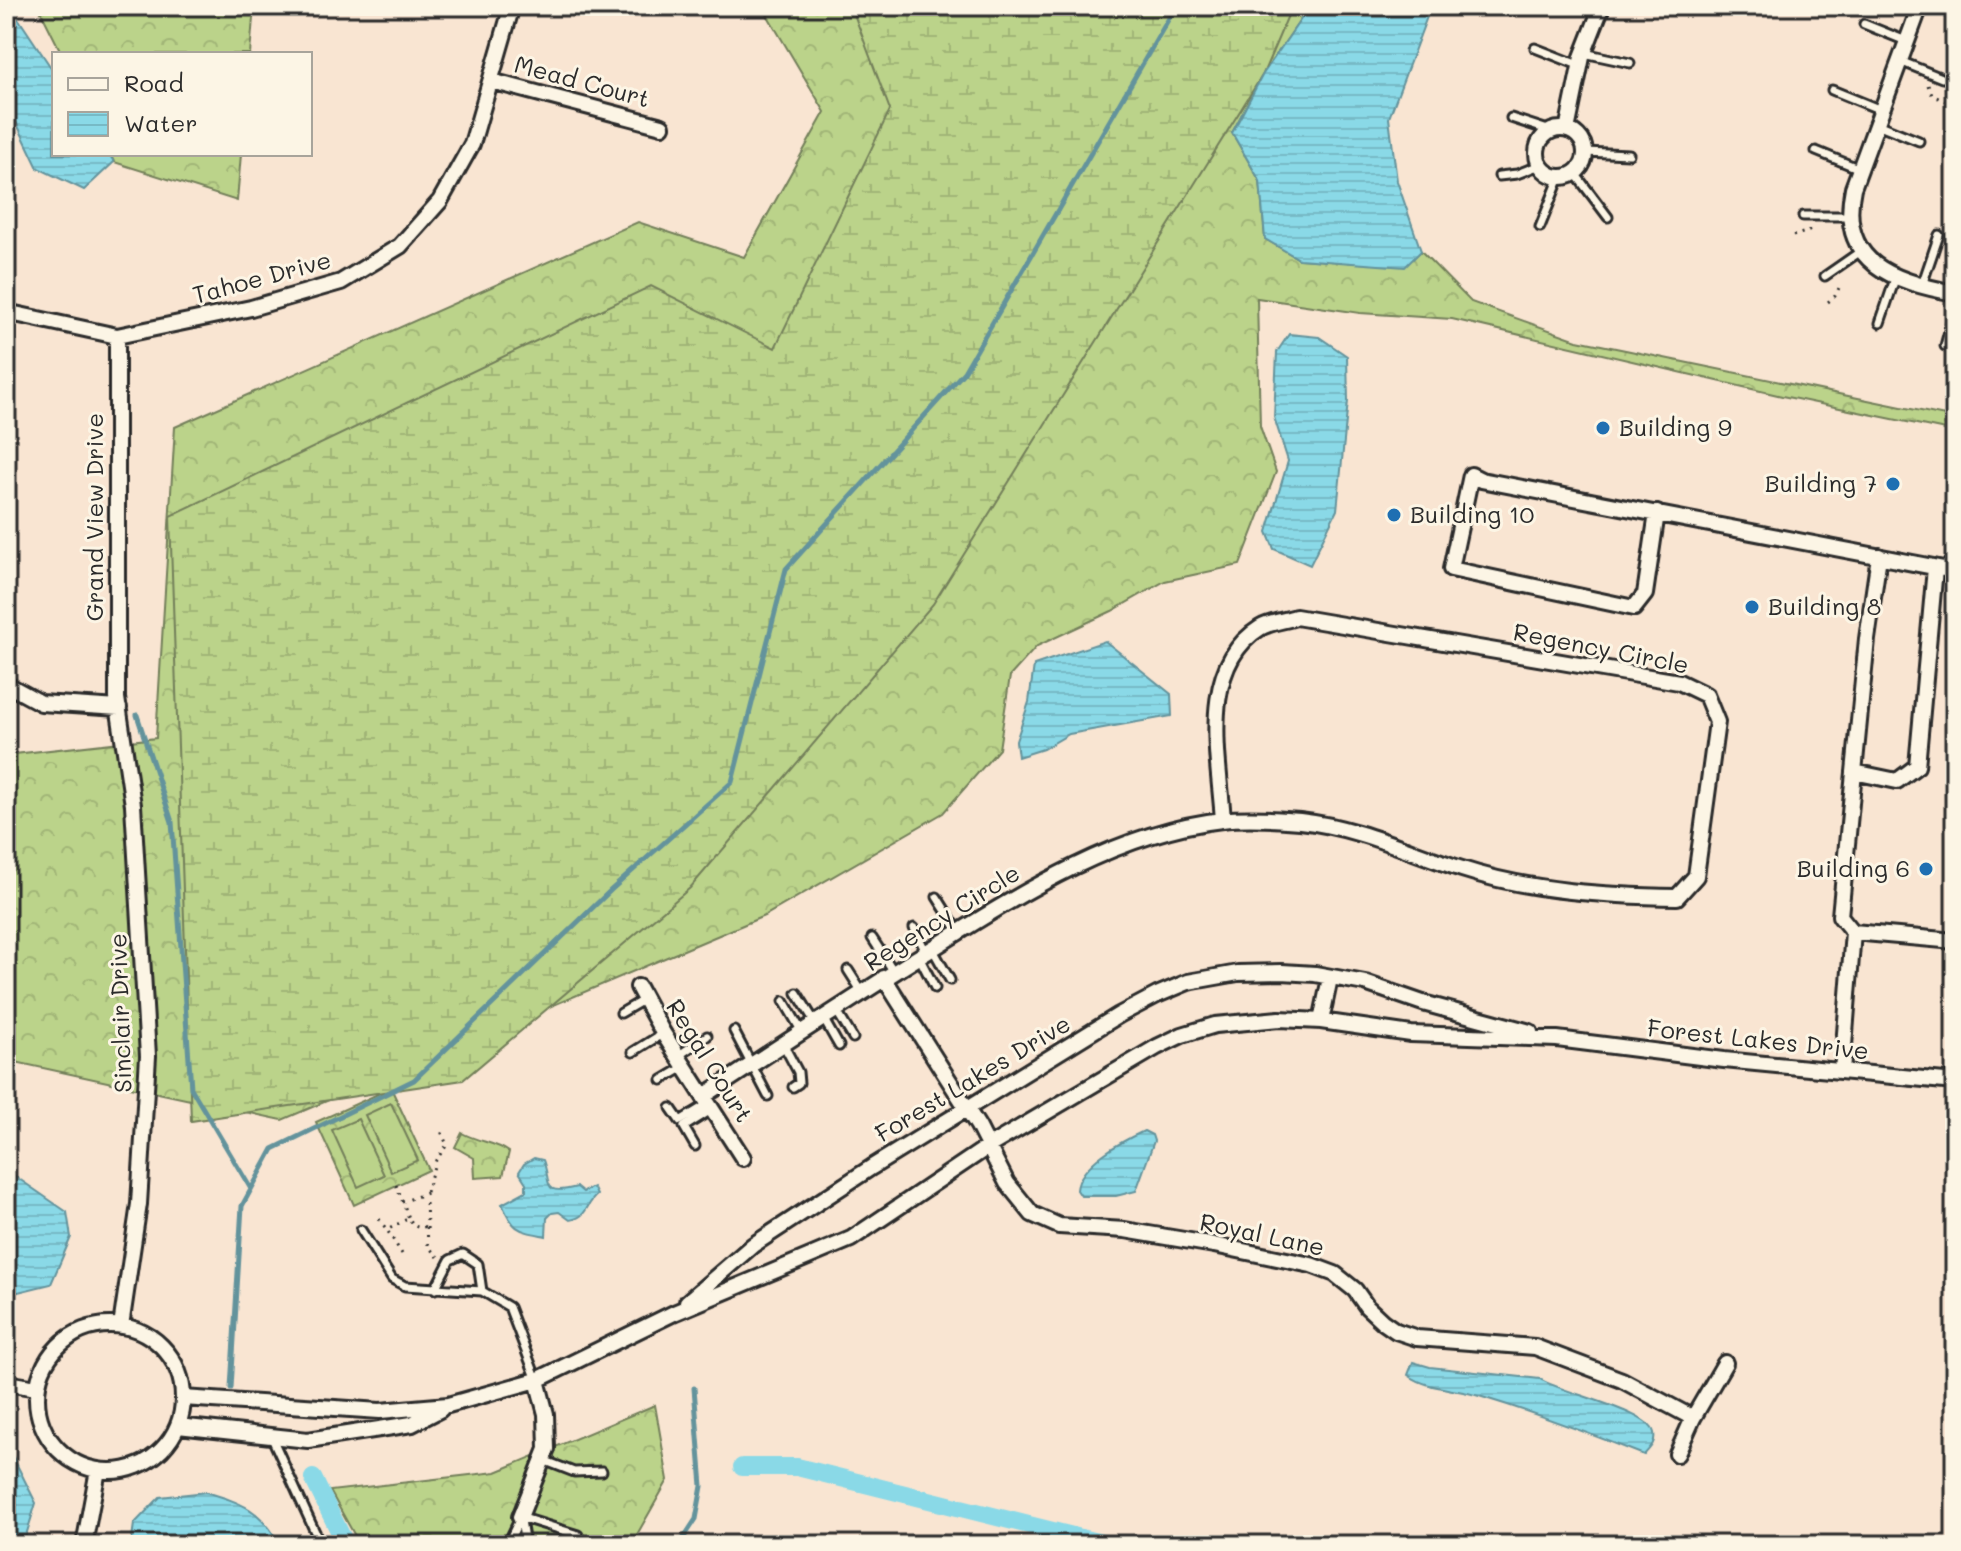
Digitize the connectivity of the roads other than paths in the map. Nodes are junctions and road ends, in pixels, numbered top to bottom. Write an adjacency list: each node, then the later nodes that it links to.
1 (512, 6): 13 (street, Tahoe Drive)
2 (1602, 6): 9 (street)
3 (1920, 6): 7 (street)
4 (1932, 6): 5 (lane)
5 (1955, 15)
6 (1864, 24): 7 (lane)
7 (1907, 42): 10 (street)
8 (1535, 48): 9 (lane)
9 (1582, 60): 11 (lane); 18 (street)
10 (1900, 61): 12 (lane); 15 (street)
11 (1630, 63)
12 (1942, 78)
13 (491, 81): 17 (street, Mead Court); 41 (street, Tahoe Drive)
14 (1832, 90): 15 (lane)
15 (1879, 117): 20 (lane); 25 (street)
16 (1511, 118): 19 (lane)
17 (662, 126)
18 (1567, 130): 19 (street); 22 (street)
19 (1551, 131): 24 (street)
20 (1919, 141)
21 (1816, 151): 25 (lane)
22 (1585, 152): 23 (lane); 26 (street)
23 (1629, 154)
24 (1540, 165): 26 (street); 27 (lane)
25 (1860, 169): 29 (street)
26 (1567, 174): 30 (lane); 31 (lane)
27 (1499, 176)
28 (1803, 216): 29 (lane)
29 (1849, 216): 33 (street)
30 (1608, 217)
31 (1540, 227)
32 (1939, 235): 36 (lane)
33 (1861, 251): 34 (lane); 35 (street)
34 (1828, 274)
35 (1896, 276): 36 (street); 40 (lane)
36 (1922, 287): 37 (street)
37 (1955, 293)
38 (1955, 309): 42 (lane)
39 (6, 312): 41 (street, Tahoe Drive)
40 (1880, 323)
41 (117, 336): 48 (street, Grand View Drive)
42 (1945, 346)
43 (1657, 513): 43 (street); 44 (street)
44 (1879, 556): 46 (street); 49 (street)
45 (1955, 564): 46 (street)
46 (1935, 568): 49 (street)
47 (6, 684): 48 (street)
48 (118, 703): 96 (street, Sinclair Drive)
49 (1854, 772): 54 (street)
50 (1223, 820): 50 (street, Regency Circle); 53 (street, Regency Circle)
51 (937, 897): 53 (lane)
52 (914, 928): 57 (lane)
53 (959, 932): 57 (street, Regency Circle)
54 (1853, 932): 56 (street); 81 (street)
55 (872, 938): 59 (lane)
56 (1955, 941)
57 (926, 952): 59 (street, Regency Circle); 61 (lane); 62 (lane)
58 (848, 970): 63 (lane)
59 (889, 975): 63 (street, Regency Circle); 88 (street, Royal Lane)
60 (1330, 978): 69 (street); 75 (street, Forest Lakes Drive); 88 (street, Forest Lakes Drive)
61 (950, 980)
62 (935, 988)
63 (862, 992): 68 (street, Regency Circle)
64 (641, 993): 67 (lane); 72 (street, Regal Court)
65 (797, 993): 68 (lane)
66 (784, 1001): 71 (lane)
67 (621, 1013)
68 (825, 1017): 71 (street, Regency Circle); 74 (lane); 77 (lane)
69 (1321, 1021): 75 (street, Forest Lakes Drive); 90 (street, Forest Lakes Drive)
70 (734, 1031): 80 (lane)
71 (802, 1032): 76 (street, Regency Circle)
72 (663, 1033): 78 (lane); 79 (street, Regal Court)
73 (707, 1036): 79 (lane)
74 (853, 1038)
75 (1557, 1039): 81 (street, Forest Lakes Drive)
76 (783, 1044): 80 (street, Regency Circle); 84 (lane)
77 (839, 1046)
78 (633, 1052)
79 (682, 1062): 82 (lane); 86 (street, Regal Court)
80 (751, 1065): 85 (lane); 86 (street, Regency Circle)
81 (1842, 1071): 83 (street, Forest Lakes Drive)
82 (662, 1080)
83 (1955, 1082)
84 (793, 1087)
85 (768, 1096)
86 (708, 1103): 87 (lane); 89 (lane); 91 (street, Regal Court)
87 (671, 1108)
88 (966, 1109): 90 (street, Royal Lane); 95 (street, Forest Lakes Drive)
89 (695, 1146)
90 (989, 1146): 95 (street, Forest Lakes Drive); 103 (street, Royal Lane)
91 (743, 1158)
92 (361, 1230): 93 (lane)
93 (435, 1289): 94 (lane); 94 (lane)
94 (482, 1291): 98 (lane)
95 (674, 1313): 98 (street, Forest Lakes Drive)
96 (121, 1326): 100 (street); 101 (street)
97 (1725, 1363): 103 (street)
98 (537, 1380): 102 (street, Forest Lakes Drive); 107 (street)
99 (6, 1383): 100 (street)
100 (37, 1388): 108 (street)
101 (183, 1398): 102 (street, Forest Lakes Drive); 104 (street)
102 (448, 1405): 105 (street, Forest Lakes Drive)
103 (1693, 1418): 106 (street)
104 (178, 1426): 105 (street, Forest Lakes Drive); 108 (street)
105 (272, 1436): 113 (lane)
106 (1677, 1454)
107 (543, 1460): 109 (lane); 110 (street)
108 (98, 1470): 112 (street)
109 (602, 1471)
110 (520, 1517): 111 (lane); 114 (lane); 115 (lane)
111 (578, 1535)
112 (84, 1545)
113 (321, 1545)
114 (507, 1545)
115 (525, 1545)

